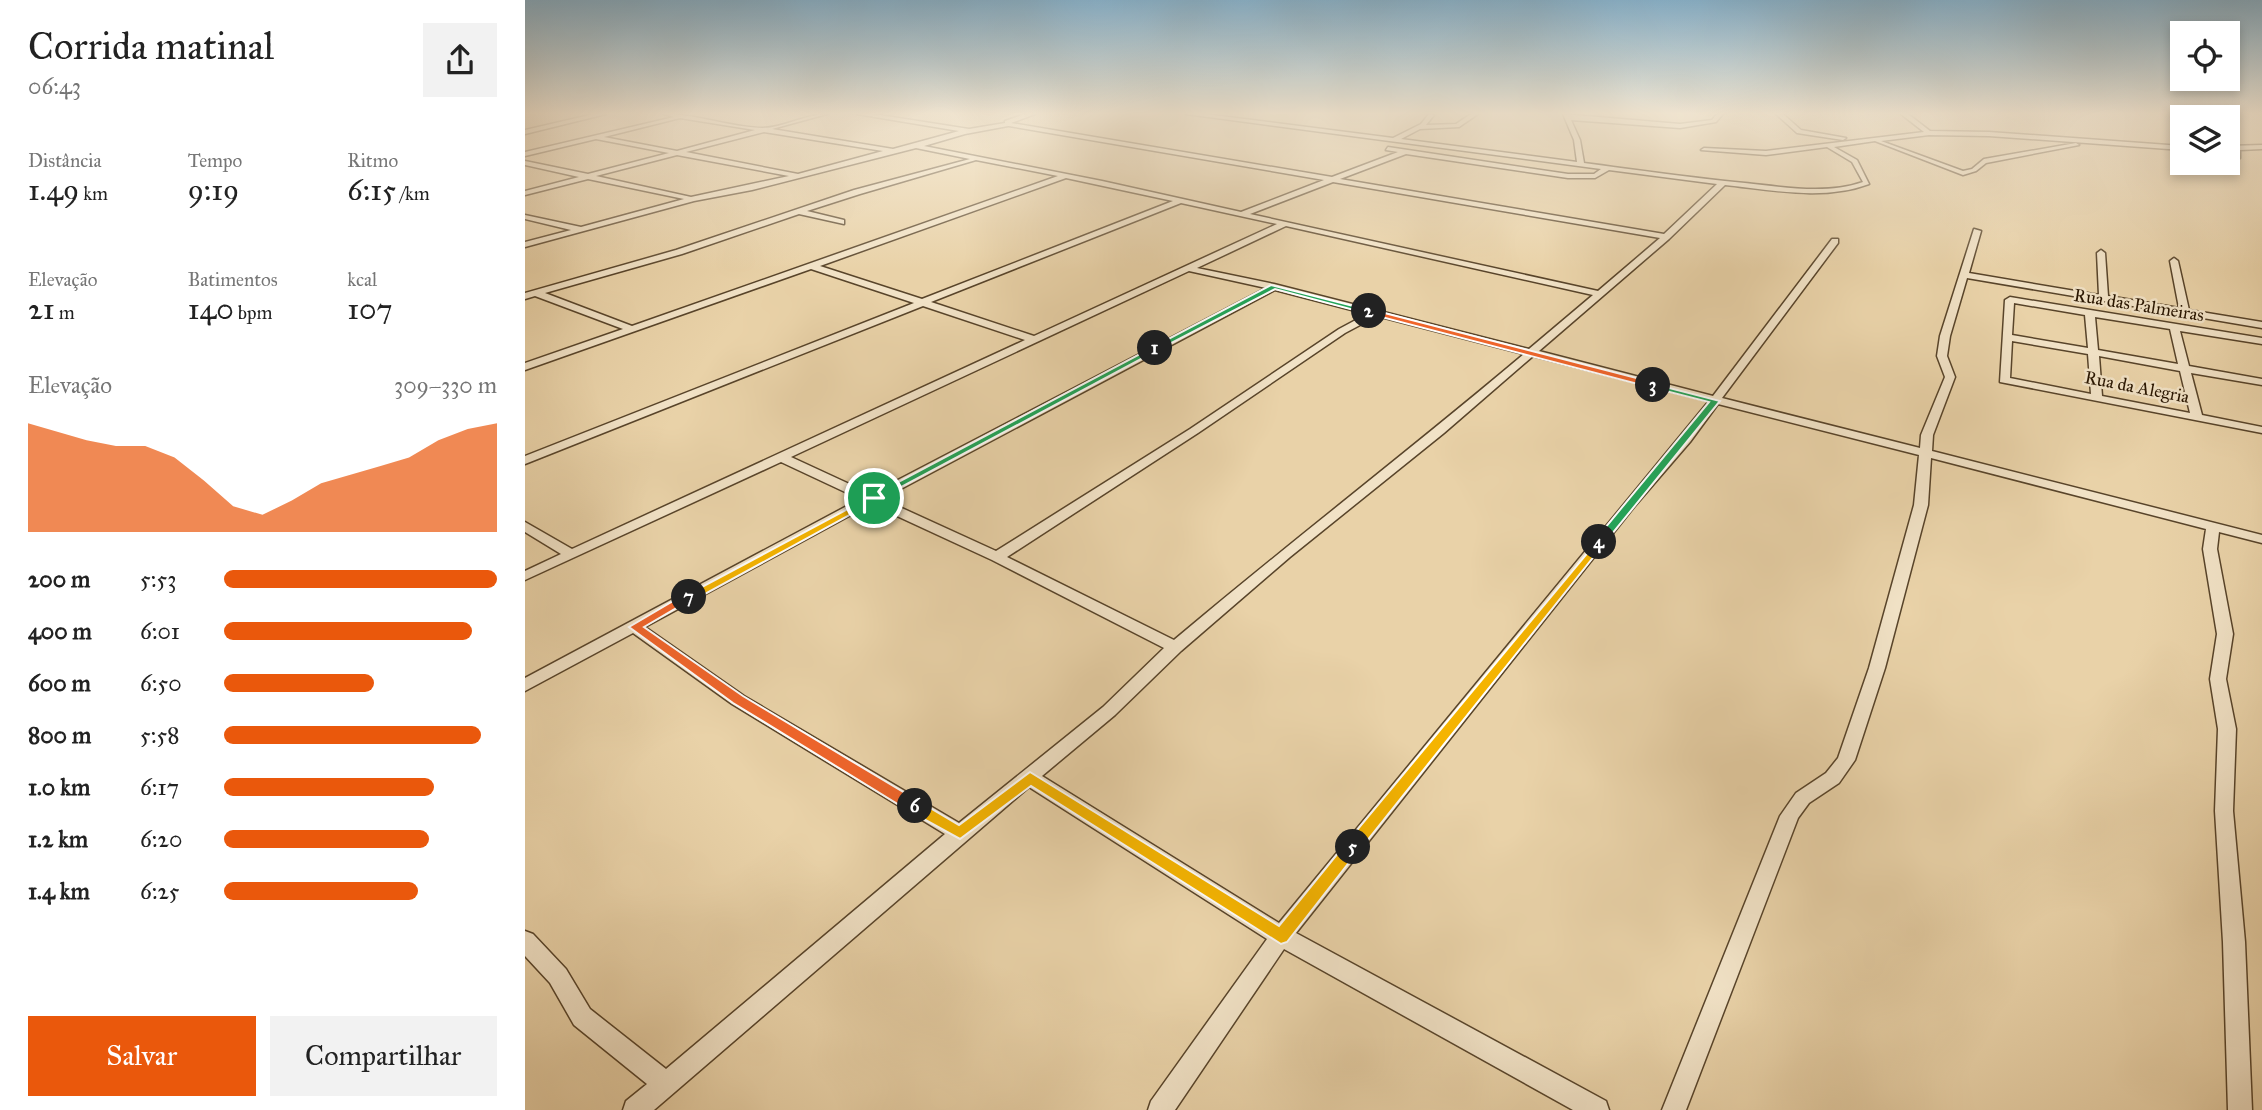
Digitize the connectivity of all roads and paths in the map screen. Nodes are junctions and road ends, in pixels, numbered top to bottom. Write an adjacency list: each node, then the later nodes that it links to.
1 (537, 166): 17 (street)
2 (629, 166): 17 (street)
3 (750, 166): 15 (street)
4 (839, 166): 15 (street)
5 (955, 166): 23 (street)
6 (1013, 166): 16 (street)
7 (1252, 166): 18 (street)
8 (1370, 166): 18 (street)
9 (1503, 166): 14 (street)
10 (1586, 166): 14 (street)
11 (1858, 166): 19 (street)
12 (1943, 166): 13 (street)
13 (1978, 166)
14 (1608, 169): 19 (street)
15 (801, 176): 21 (street)
16 (1066, 176): 22 (street); 35 (street)
17 (586, 177): 20 (street); 21 (street)
18 (1335, 180): 24 (street); 30 (street)
19 (1723, 183): 30 (street)
20 (525, 193)
21 (693, 199): 28 (street)
22 (1181, 201): 24 (street); 42 (street)
23 (799, 212): 26 (street); 39 (street)
24 (1243, 214): 27 (street)
25 (525, 217): 28 (street)
26 (841, 222)
27 (1284, 224): 36 (street); 40 (street)
28 (580, 229): 32 (street)
29 (1977, 231): 37 (street)
30 (1666, 237): 40 (street)
31 (1835, 241): 58 (street)
32 (525, 245)
33 (2101, 253): 41 (street)
34 (2174, 261): 45 (street)
35 (811, 266): 42 (street); 48 (street)
36 (1187, 268): 38 (street); 50 (street)
37 (1964, 275): 41 (street); 61 (street)
38 (1274, 287): 43 (street); 64 (street)
39 (528, 293): 48 (street)
40 (1597, 293): 53 (street)
41 (2104, 299): 45 (street)
42 (920, 302): 50 (street); 63 (street)
43 (1374, 313): 53 (street); 69 (street)
44 (2090, 313): 47 (street, Rua das Palmeiras); 49 (street, Rua das Palmeiras); 52 (street)
45 (2185, 313): 46 (street)
46 (2262, 325)
47 (2174, 326): 51 (street, Rua das Palmeiras); 55 (street)
48 (632, 329): 54 (street)
49 (2008, 337): 52 (street); 57 (street, Rua da Alegria)
50 (1032, 339): 62 (street)
51 (2262, 341)
52 (2093, 352): 55 (street); 57 (street)
53 (1530, 354): 58 (street); 72 (street)
54 (525, 366)
55 (2185, 368): 56 (street); 59 (street)
56 (2262, 382)
57 (2097, 397): 59 (street, Rua da Alegria)
58 (1715, 401): 61 (street); 76 (street)
59 (2196, 417): 60 (street, Rua da Alegria)
60 (2262, 430)
61 (1927, 454): 66 (street); 82 (street)
62 (780, 457): 64 (street); 68 (street)
63 (525, 460)
64 (874, 498): 69 (street); 71 (street)
65 (525, 526): 68 (street)
66 (2213, 527): 67 (street); 83 (street)
67 (2262, 539)
68 (571, 554): 70 (street)
69 (997, 557): 72 (street)
70 (525, 576)
71 (635, 627): 73 (street); 75 (street)
72 (1175, 647): 74 (street)
73 (525, 685)
74 (1030, 778): 75 (street); 76 (street)
75 (960, 833): 78 (street)
76 (1281, 936): 80 (street); 81 (street)
77 (525, 941): 78 (street)
78 (666, 1084): 79 (street)
79 (635, 1110)
80 (1160, 1110)
81 (1597, 1110)
82 (1674, 1110)
83 (2240, 1110)

